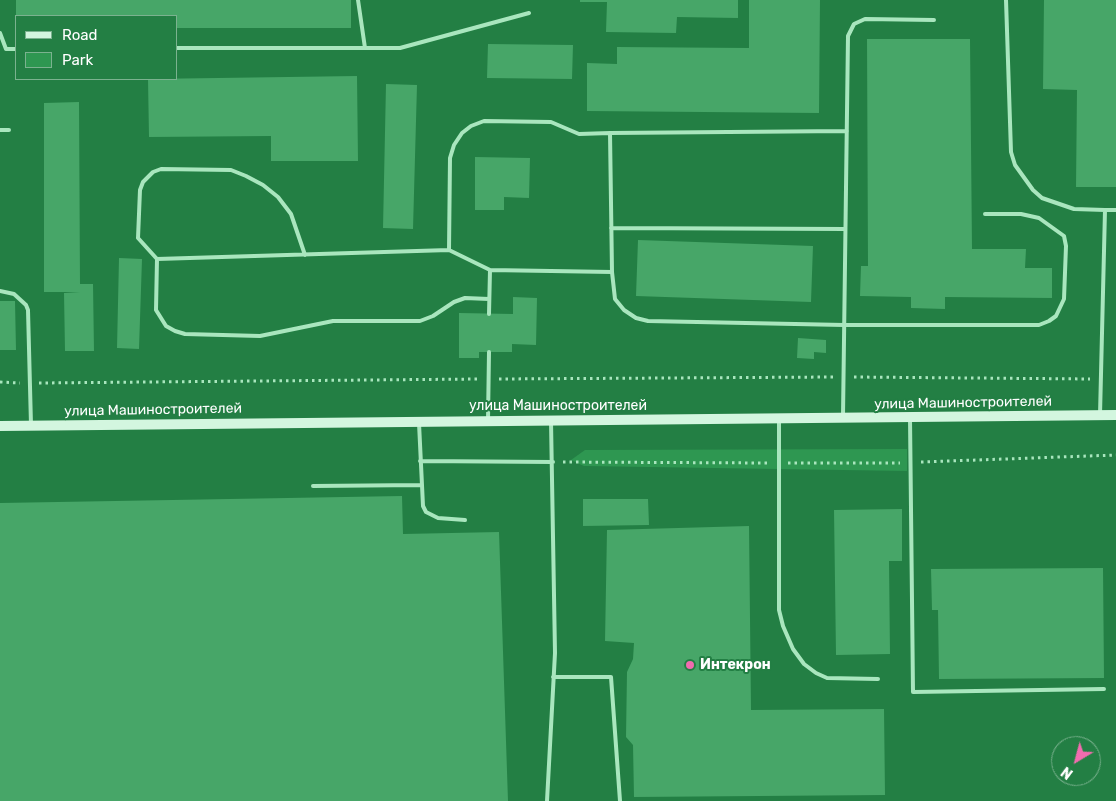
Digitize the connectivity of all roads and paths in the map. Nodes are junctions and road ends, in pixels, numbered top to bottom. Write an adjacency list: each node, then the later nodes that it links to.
1 (358, 0): 7 (lane)
2 (1006, 0): 13 (lane)
3 (530, 13): 7 (lane)
4 (934, 20): 11 (lane)
5 (0, 33): 8 (lane)
6 (178, 48): 7 (lane)
7 (364, 48)
8 (15, 49)
9 (0, 130): 10 (lane)
10 (10, 130)
11 (846, 131): 12 (lane); 17 (lane)
12 (610, 133): 16 (lane); 18 (lane)
13 (1105, 210): 14 (lane); 30 (lane)
14 (1116, 210)
15 (985, 214): 26 (lane)
16 (611, 228): 17 (lane); 22 (lane)
17 (845, 230): 26 (lane)
18 (448, 250): 19 (lane); 21 (lane)
19 (304, 255): 20 (lane); 20 (lane)
20 (157, 260): 24 (lane)
21 (490, 270): 22 (lane); 24 (lane)
22 (612, 272): 26 (lane)
23 (0, 291): 32 (lane)
24 (489, 299): 25 (lane)
25 (489, 314)
26 (844, 324): 28 (lane)
27 (489, 352): 29 (lane)
28 (843, 377): 29 (path); 30 (path); 36 (lane)
29 (488, 379): 32 (path); 38 (lane)
30 (1101, 379): 33 (lane)
31 (0, 382): 32 (path)
32 (30, 383): 42 (lane)
33 (1100, 415): 34 (main road, улица Машиностроителей); 37 (main road, улица Машиностроителей)
34 (1116, 415)
35 (780, 417): 36 (main road, улица Машиностроителей); 40 (main road, улица Машиностроителей); 46 (lane)
36 (843, 418): 37 (main road, улица Машиностроителей)
37 (910, 418): 47 (lane)
38 (488, 420): 39 (main road, улица Машиностроителей); 40 (main road, улица Машиностроителей)
39 (419, 421): 42 (main road, улица Машиностроителей); 44 (lane)
40 (551, 421): 45 (lane)
41 (0, 426): 42 (main road, улица Машиностроителей)
42 (31, 426)
43 (1116, 455): 47 (path)
44 (420, 461): 45 (lane); 48 (lane)
45 (553, 462): 46 (path); 51 (lane)
46 (779, 463): 47 (path); 52 (lane)
47 (911, 463): 53 (lane)
48 (421, 485): 49 (lane); 50 (lane)
49 (313, 486)
50 (465, 520)
51 (553, 677): 54 (lane); 55 (lane)
52 (878, 679)
53 (1104, 689)
54 (547, 801)
55 (620, 801)

